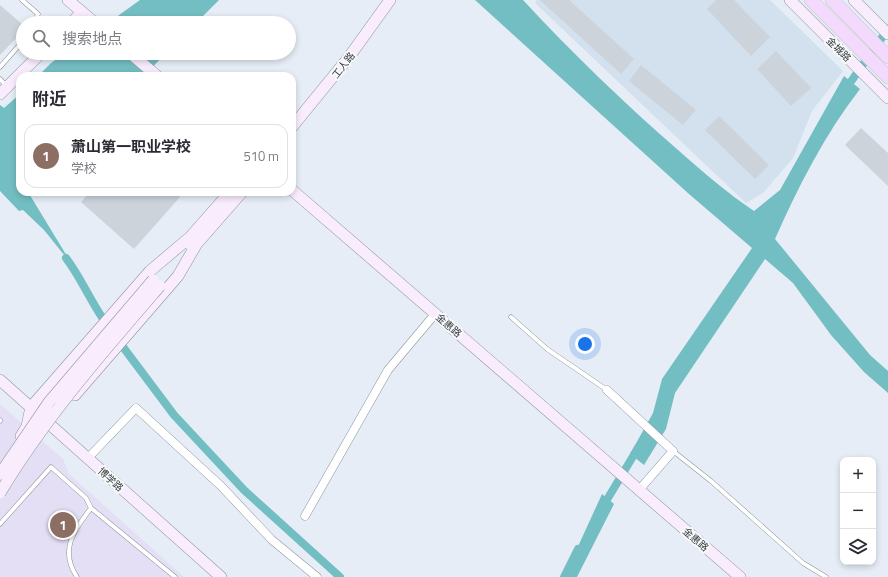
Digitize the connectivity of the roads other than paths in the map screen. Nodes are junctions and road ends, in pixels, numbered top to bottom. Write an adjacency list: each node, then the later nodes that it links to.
1 (22, 0): 9 (lane)
2 (68, 0): 8 (main road)
3 (390, 0): 24 (main road, 工人路)
4 (790, 0): 23 (main road, 金城路)
5 (811, 0): 21 (main road, 金城路)
6 (832, 0): 14 (main road)
7 (854, 0): 12 (main road)
8 (82, 12): 10 (main road); 11 (main road)
9 (37, 16)
10 (78, 16)
11 (87, 16)
12 (888, 34)
13 (16, 49): 17 (lane)
14 (887, 56)
15 (33, 60): 18 (main road)
16 (138, 60): 19 (main road)
17 (0, 67)
18 (19, 72)
19 (152, 72)
20 (16, 75): 22 (main road)
21 (888, 77)
22 (2, 87)
23 (888, 98)
24 (296, 122)
25 (296, 193): 30 (main road, 金惠路)
26 (227, 196): 28 (main road)
27 (238, 196): 28 (main road)
28 (193, 241): 29 (main road); 34 (main road); 35 (main road)
29 (157, 283): 39 (main road, bridge); 41 (main road, bridge)
30 (435, 314): 40 (main road, 金惠路); 44 (street)
31 (511, 317): 33 (lane)
32 (0, 380): 34 (main road, 博学路)
33 (607, 390): 36 (street)
34 (31, 407): 35 (main road, 博学路); 38 (main road)
35 (50, 423): 37 (main road, 博学路); 42 (main road, bridge)
36 (674, 451): 40 (street); 51 (lane)
37 (88, 458): 48 (main road, 博学路); 49 (street)
38 (0, 468)
39 (0, 474)
40 (636, 487): 50 (main road, 金惠路)
41 (0, 494)
42 (0, 498)
43 (91, 508): 45 (lane); 46 (lane); 47 (lane)
44 (305, 516)
45 (0, 523)
46 (173, 576)
47 (77, 577)
48 (222, 577)
49 (317, 577)
50 (740, 577)
51 (826, 577)

